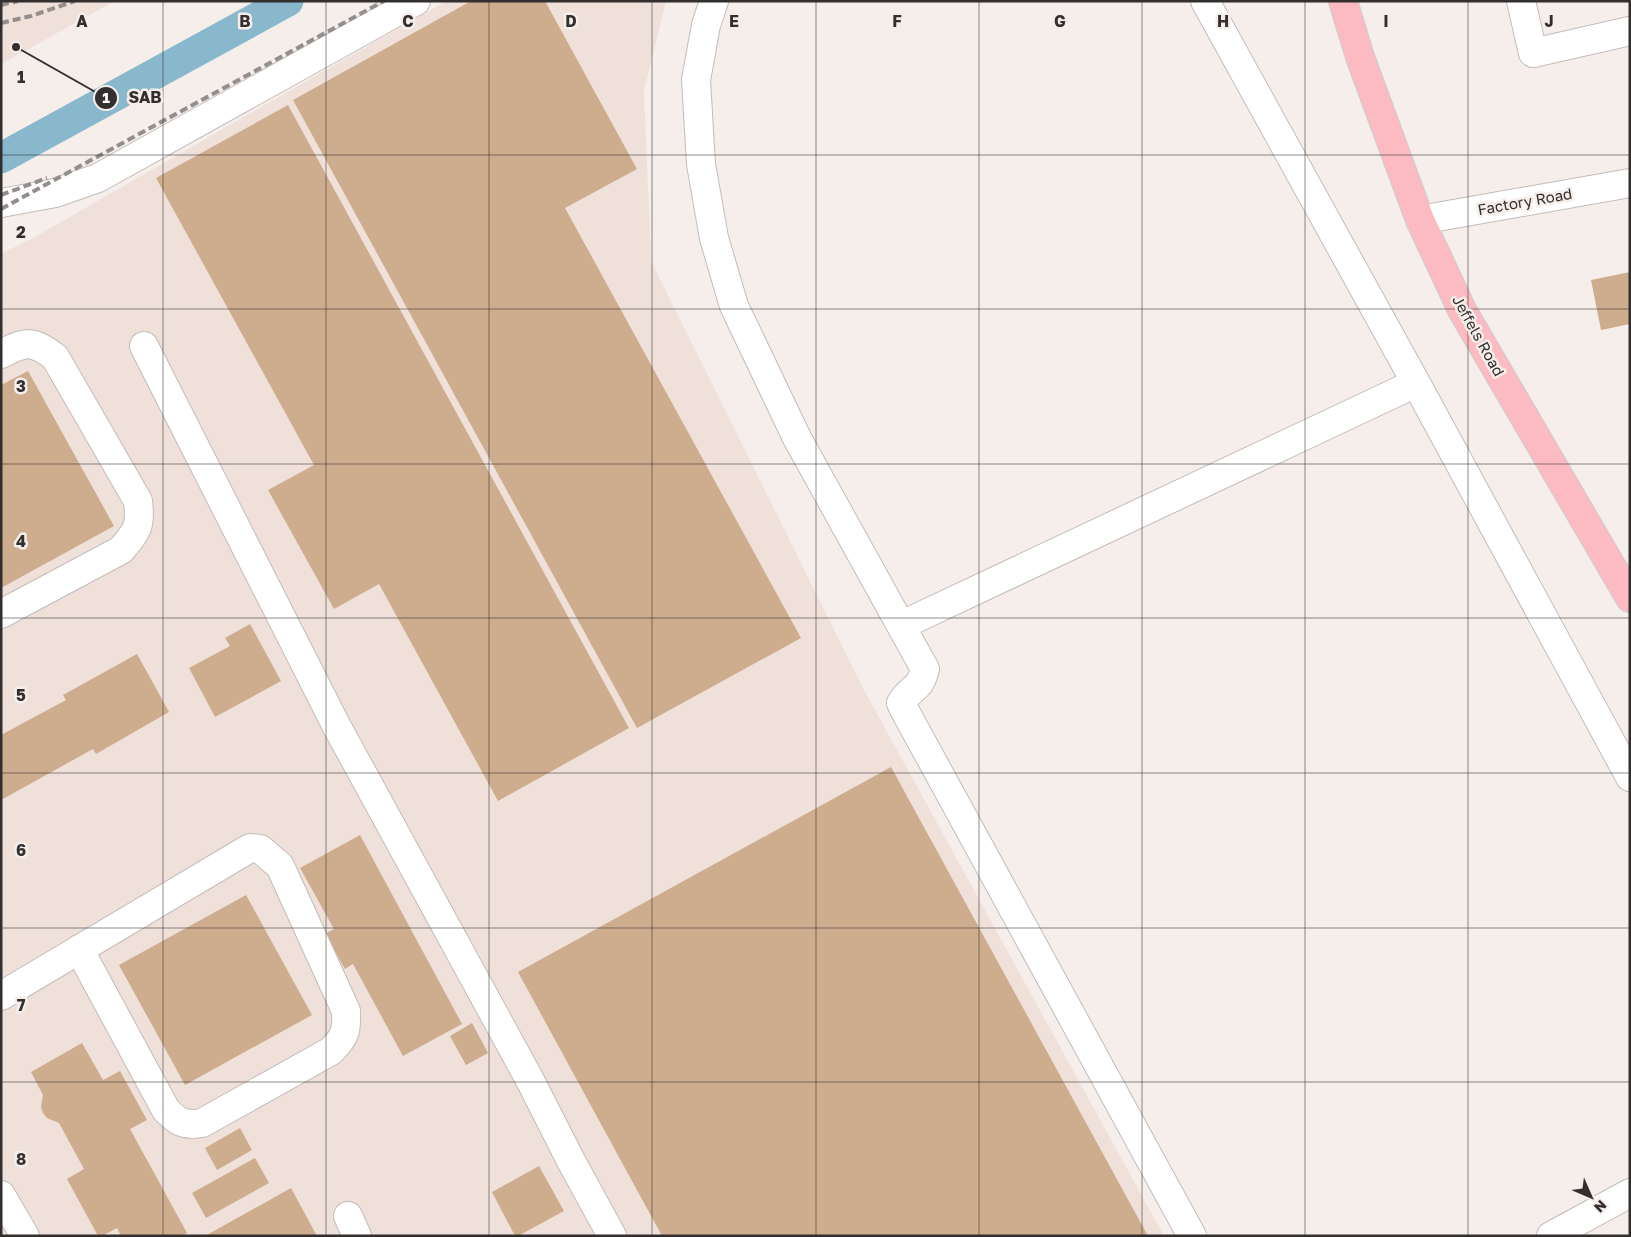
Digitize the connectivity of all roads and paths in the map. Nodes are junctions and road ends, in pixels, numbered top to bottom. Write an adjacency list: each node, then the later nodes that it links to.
1 (416, 1): 10 (street)
2 (714, 1): 17 (street)
3 (1205, 1): 14 (street)
4 (1327, 1): 8 (main road)
5 (1343, 1): 8 (main road)
6 (1521, 1): 7 (street)
7 (1630, 31)
8 (1360, 57): 11 (main road, Jeffels Road)
9 (1630, 183): 11 (street, Factory Road)
10 (1, 203)
11 (1420, 220): 15 (main road, Jeffels Road)
12 (144, 346): 24 (street)
13 (1, 354): 16 (street)
14 (1416, 383): 17 (street); 18 (street)
15 (1630, 598)
16 (1, 614)
17 (902, 625): 25 (street)
18 (1630, 777)
19 (80, 949): 19 (street); 20 (street)
20 (1, 996)
21 (1630, 1193): 26 (street)
22 (1, 1195): 23 (street)
23 (25, 1236)
24 (612, 1236)
25 (1192, 1236)
26 (1551, 1236)

